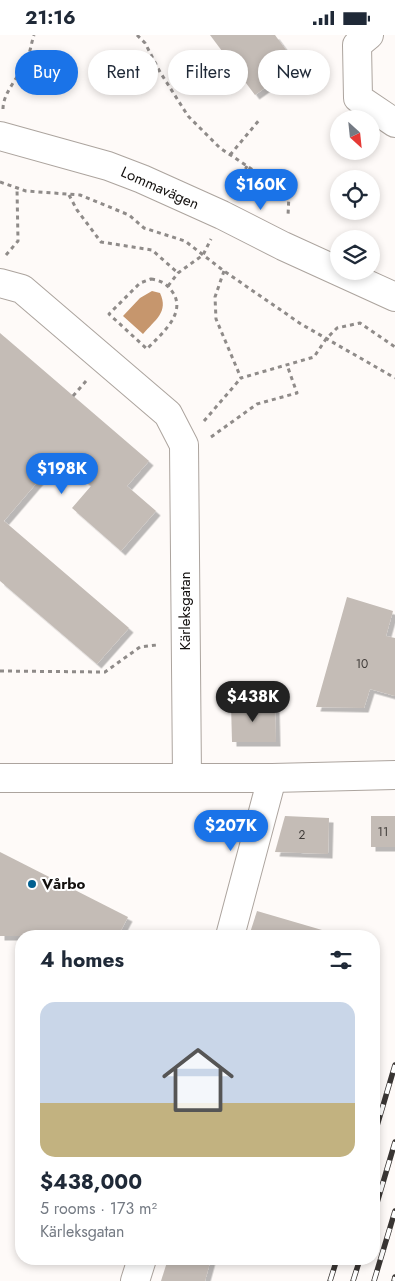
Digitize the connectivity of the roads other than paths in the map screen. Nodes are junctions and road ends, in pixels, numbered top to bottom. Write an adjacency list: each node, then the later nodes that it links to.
1 (370, 35): 2 (street)
2 (395, 123)
3 (0, 136): 5 (street, Lommavägen)
4 (0, 283): 7 (street, Kärleksgatan)
5 (395, 297)
6 (395, 775): 9 (street)
7 (187, 777): 8 (street); 9 (street)
8 (0, 778)
9 (272, 778): 10 (street)
10 (232, 930)
11 (140, 1265): 12 (street)
12 (135, 1281)

